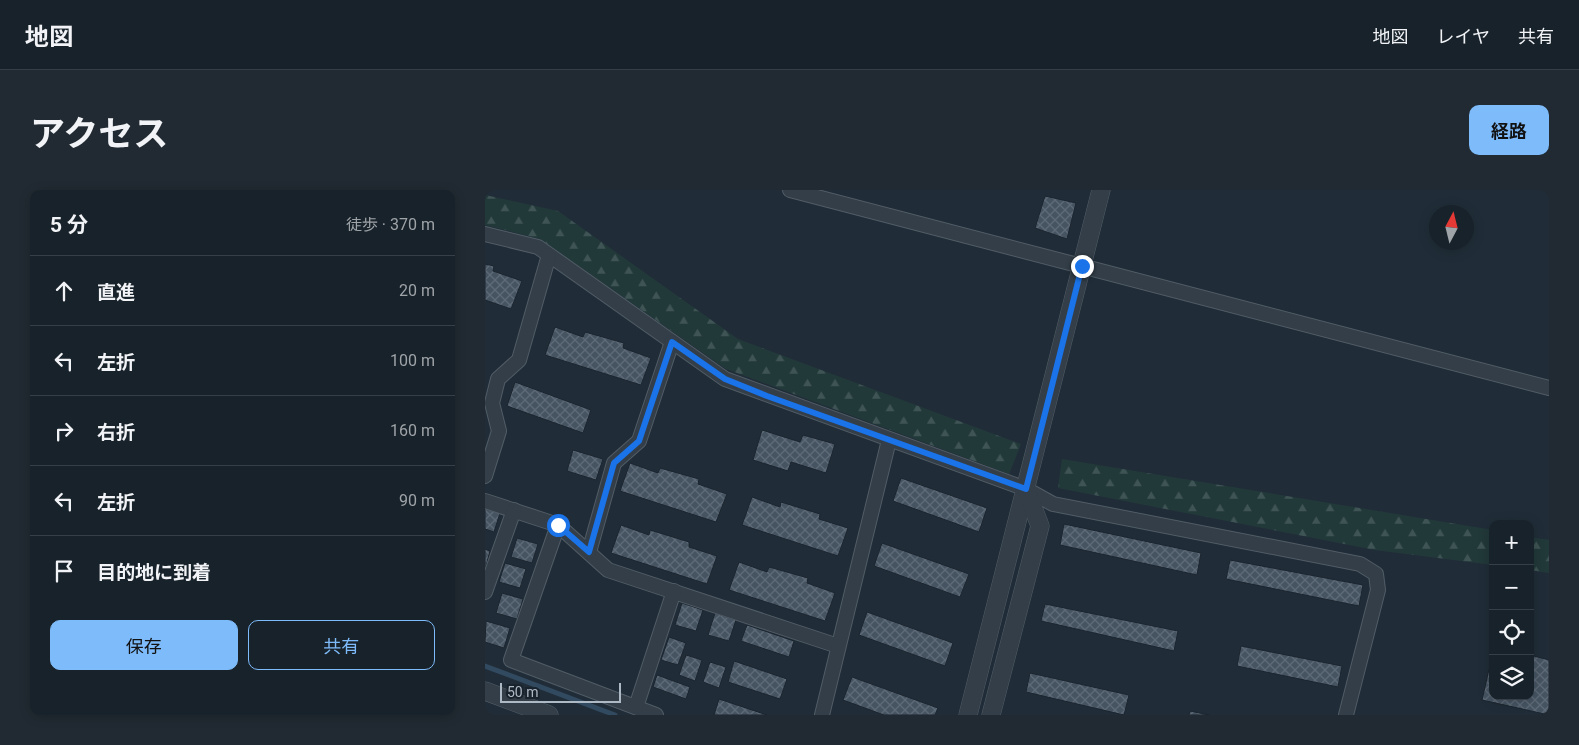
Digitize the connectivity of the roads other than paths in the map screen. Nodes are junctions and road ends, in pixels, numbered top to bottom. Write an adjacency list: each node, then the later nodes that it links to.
1 (790, 190): 5 (street)
2 (1101, 190): 5 (street)
3 (485, 234): 4 (street)
4 (549, 255): 6 (street); 9 (street)
5 (1082, 266): 7 (street); 10 (street)
6 (672, 342): 8 (street); 14 (street)
7 (1549, 388)
8 (889, 440): 10 (street); 17 (street)
9 (485, 476)
10 (1026, 489): 24 (street); 25 (street); 26 (street)
11 (485, 501): 12 (street)
12 (514, 510): 13 (street); 16 (street)
13 (558, 525): 14 (street); 19 (street)
14 (589, 552): 15 (street)
15 (674, 591): 17 (street); 19 (street)
16 (485, 592)
17 (838, 646): 23 (street)
18 (485, 691): 20 (street)
19 (636, 708): 22 (street)
20 (520, 710): 21 (street)
21 (549, 715)
22 (656, 715)
23 (822, 715)
24 (968, 715)
25 (991, 715)
26 (1346, 715)

